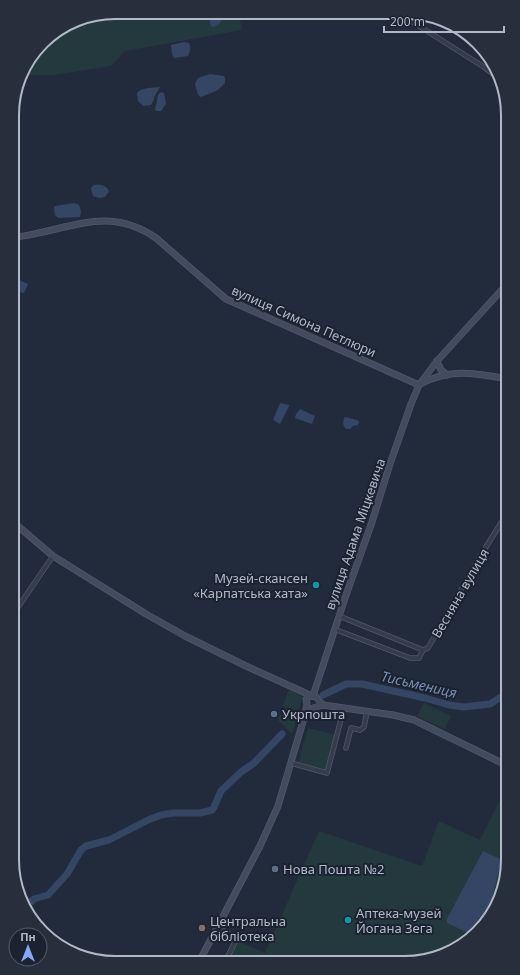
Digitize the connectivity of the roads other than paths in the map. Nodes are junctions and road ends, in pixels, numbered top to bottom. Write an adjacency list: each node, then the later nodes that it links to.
1 (408, 19): 2 (street)
2 (491, 72)
3 (19, 236): 8 (main road, вулиця Симона Петлюри)
4 (501, 291): 5 (main road, вулиця Адама Міцкевича)
5 (437, 361): 6 (main road); 8 (main road, вулиця Адама Міцкевича)
6 (447, 375): 7 (main road); 8 (main road)
7 (501, 378)
8 (419, 385): 13 (main road, вулиця Адама Міцкевича)
9 (501, 523): 15 (street, Весняна вулиця)
10 (19, 527): 11 (main road)
11 (53, 556): 12 (street); 16 (main road)
12 (19, 606)
13 (339, 616): 14 (main road, вулиця Адама Міцкевича); 15 (street, Весняна вулиця)
14 (334, 629): 15 (street, Весняна вулиця); 16 (main road, вулиця Адама Міцкевича)
15 (423, 650)
16 (312, 698): 17 (main road); 18 (main road); 21 (main road, вулиця Адама Міцкевича)
17 (323, 704): 18 (main road); 19 (main road)
18 (315, 707): 21 (main road)
19 (344, 708): 20 (main road); 23 (street)
20 (367, 711): 22 (street); 24 (main road)
21 (302, 725): 23 (main road, вулиця Адама Міцкевича)
22 (346, 748)
23 (291, 763): 25 (main road, вулиця Адама Міцкевича)
24 (501, 763)
25 (218, 928): 26 (main road, вулиця Адама Міцкевича); 27 (street)
26 (202, 956)
27 (228, 956)

